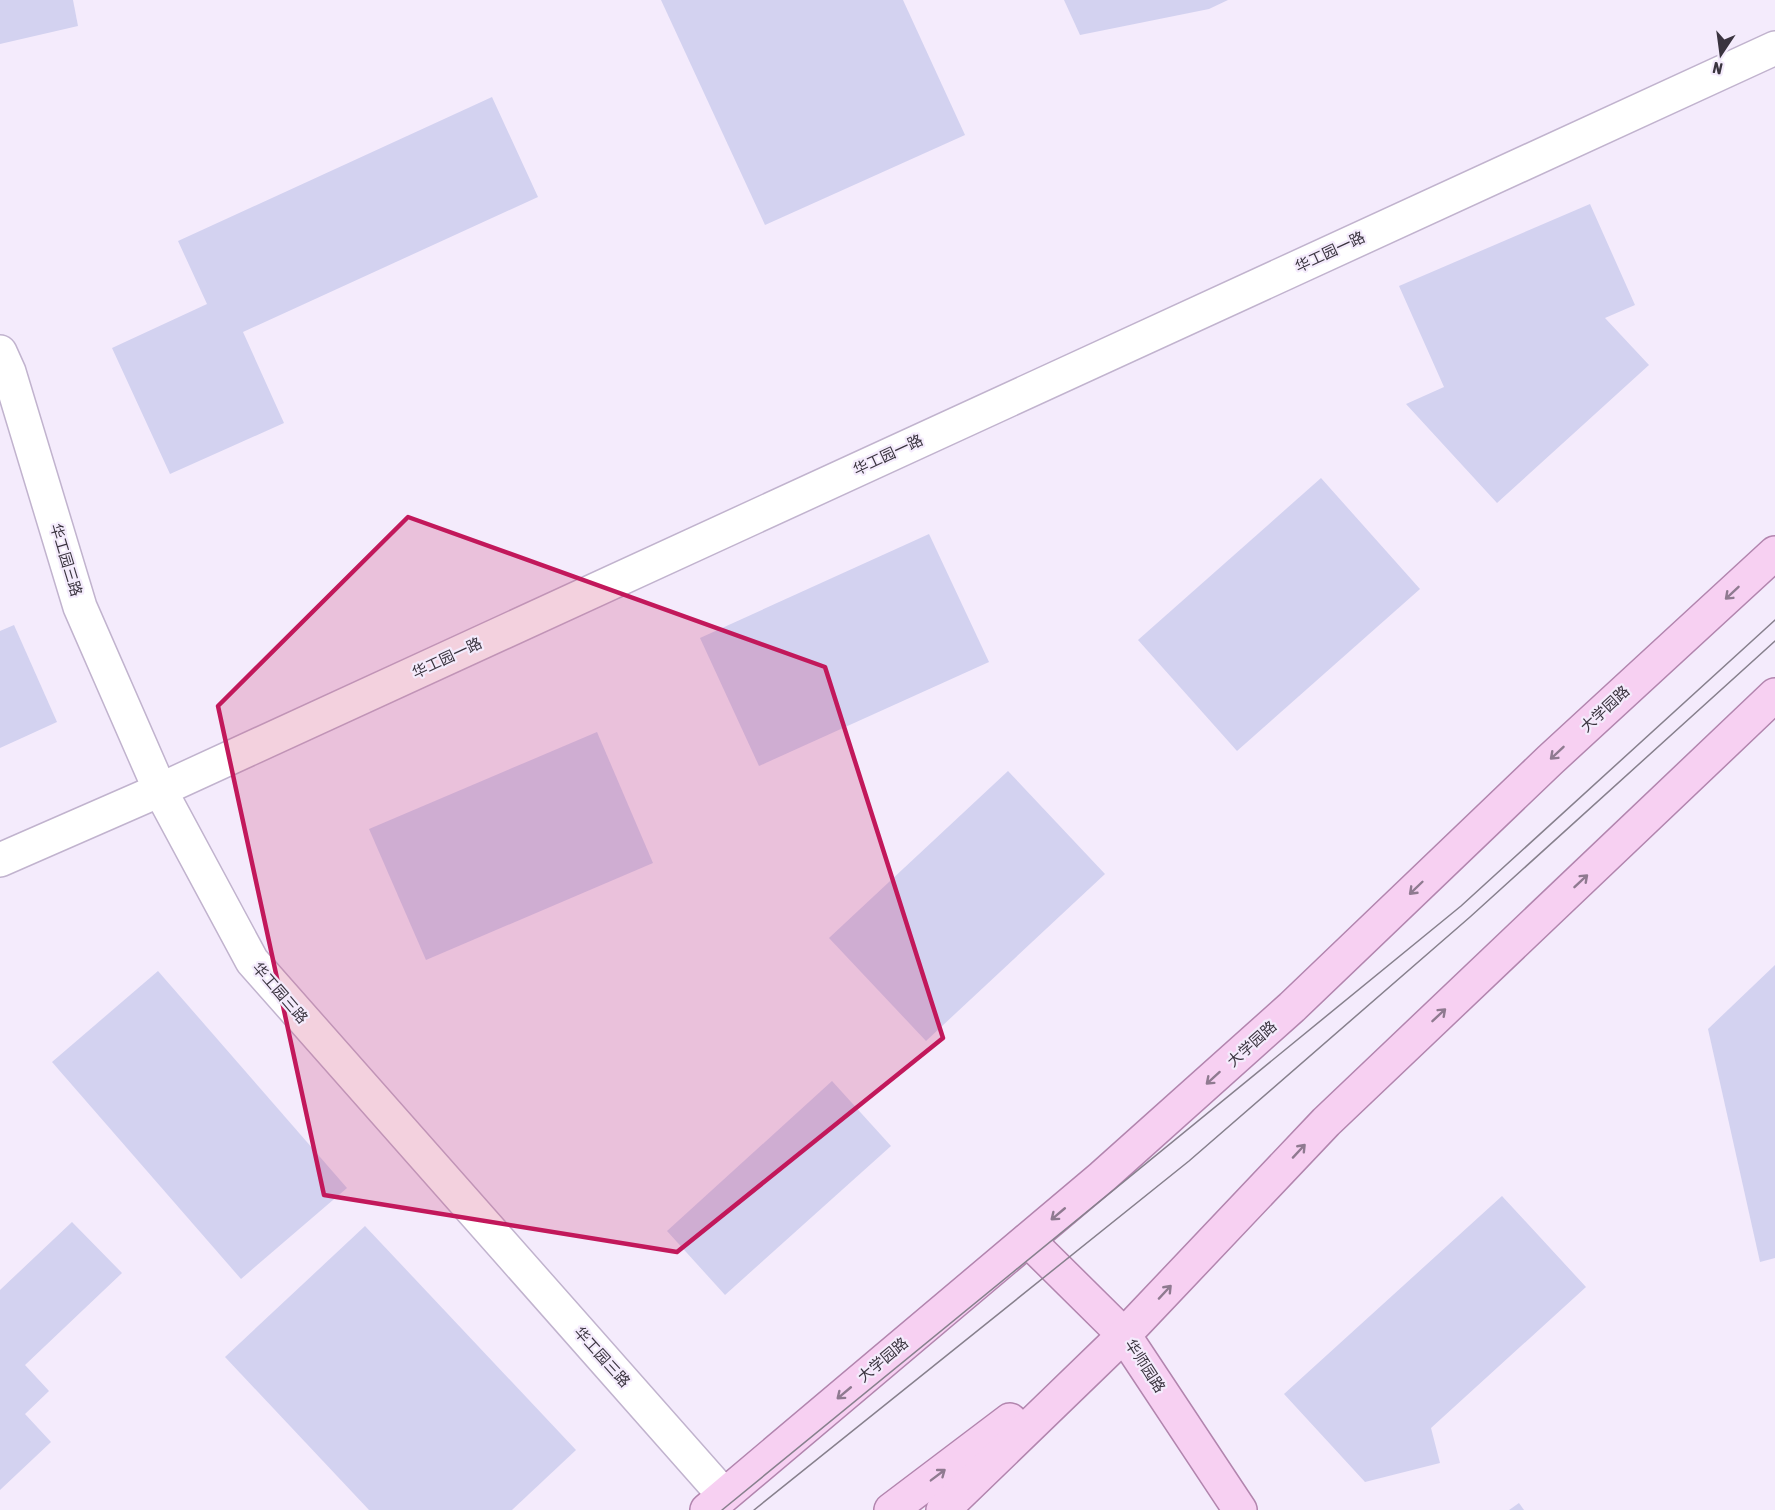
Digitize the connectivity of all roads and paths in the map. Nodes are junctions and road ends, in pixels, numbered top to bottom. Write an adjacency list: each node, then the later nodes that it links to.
1 (1775, 48): 5 (street, 华工园一路)
2 (0, 352): 5 (street, 华工园三路)
3 (1775, 553): 7 (main road, 大学园路, one-way to 7)
4 (1775, 695): 8 (main road, one-way to 4)
5 (160, 790): 6 (street, 华工园一路); 9 (street, 华工园三路)
6 (0, 860)
7 (1028, 1240): 8 (main road, 华师园路); 9 (main road, 大学园路, one-way to 9)
8 (1124, 1335): 10 (main road, one-way to 8); 11 (main road); 12 (main road, 华师园路)
9 (718, 1505)
10 (891, 1510)
11 (943, 1510)
12 (1240, 1510)

